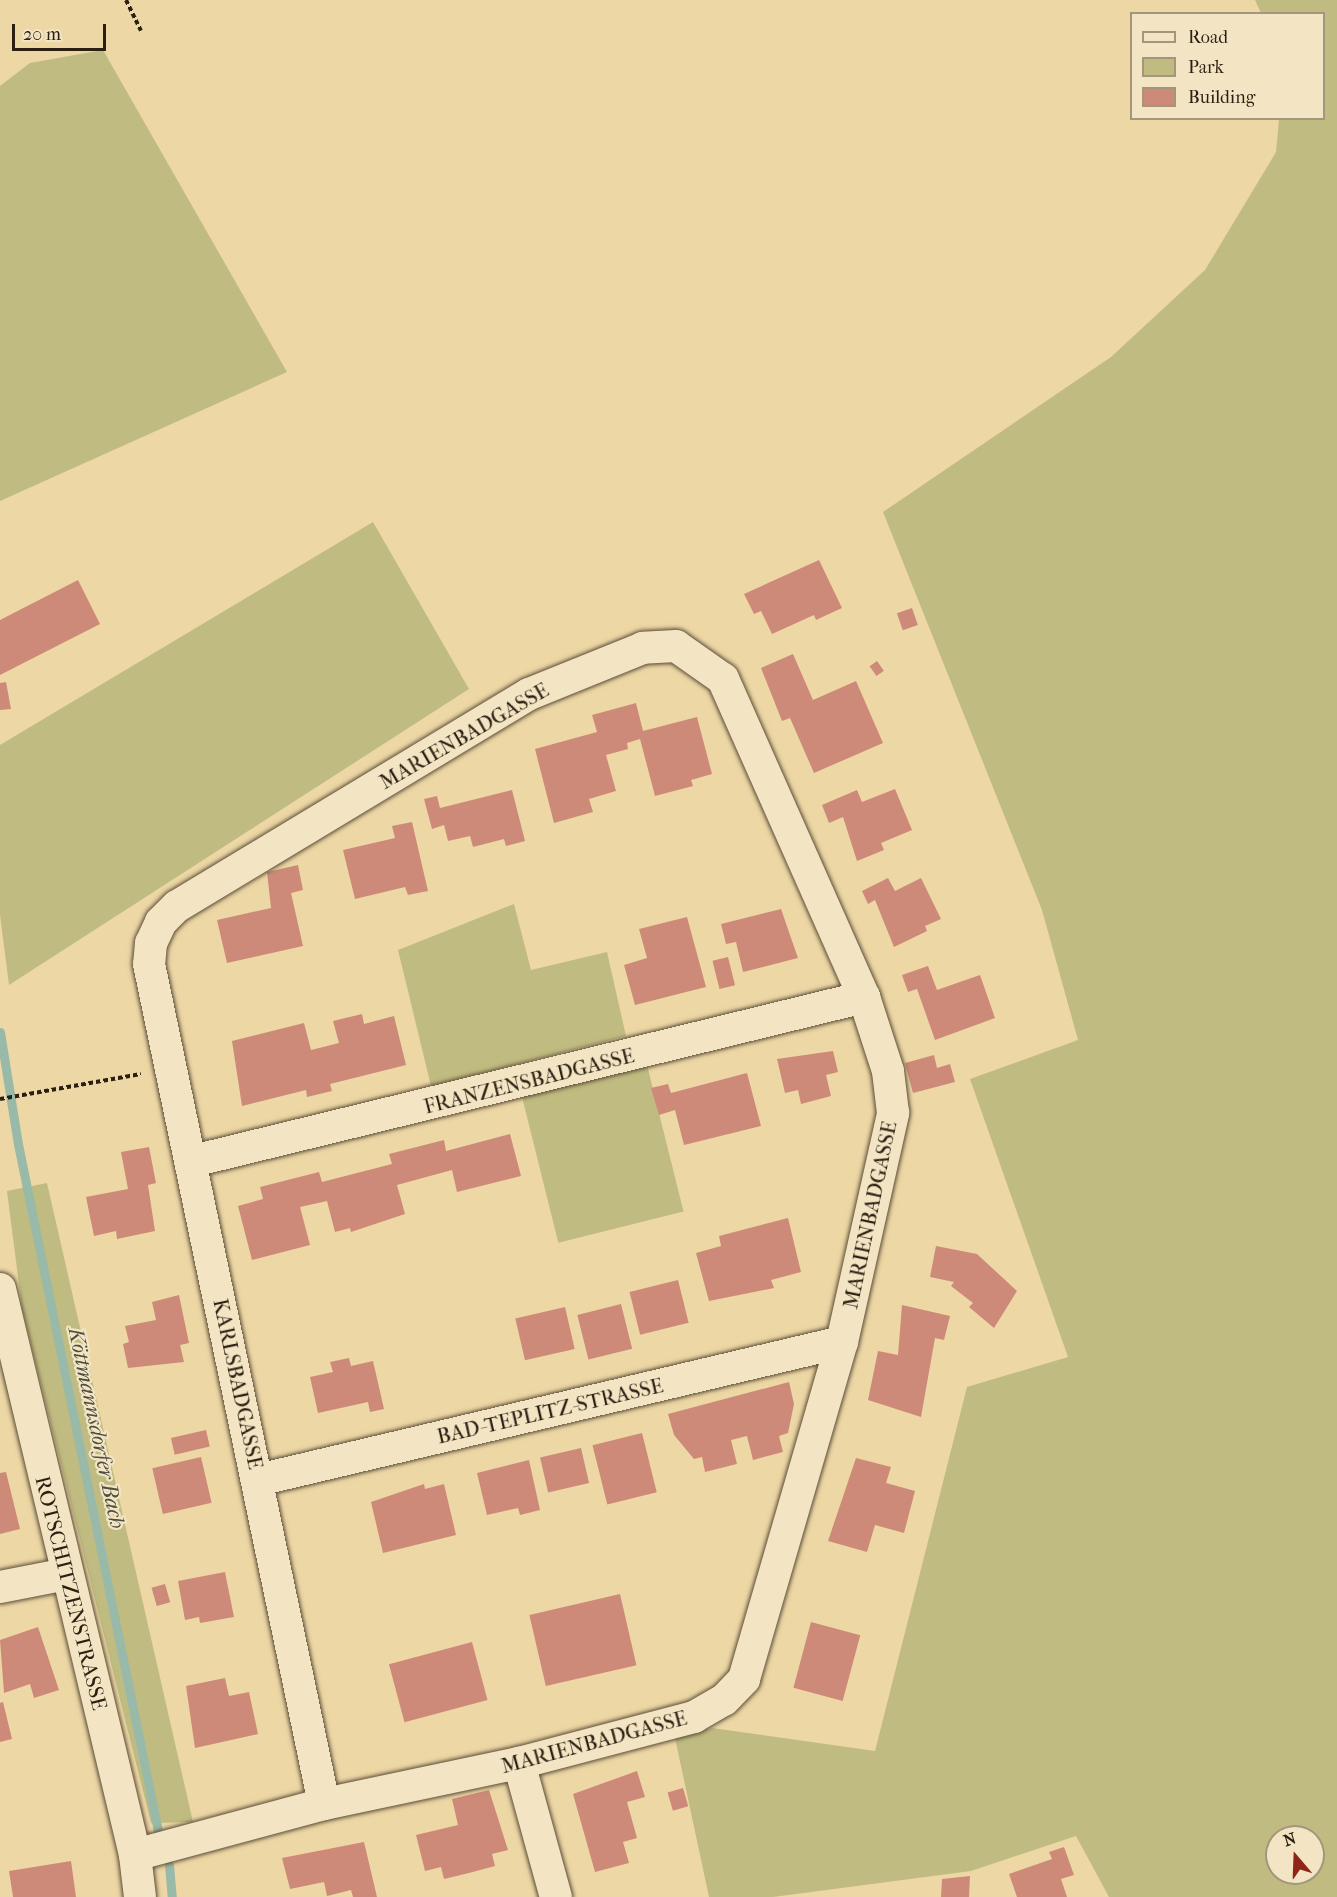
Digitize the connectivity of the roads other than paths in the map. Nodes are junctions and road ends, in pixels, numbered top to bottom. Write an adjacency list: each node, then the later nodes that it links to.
1 (149, 964): 2 (street, MARIENBADGASSE); 3 (street, KARLSBADGASSE)
2 (864, 997): 3 (street, FRANZENSBADGASSE); 5 (street, MARIENBADGASSE)
3 (193, 1161): 6 (street, KARLSBADGASSE)
4 (0, 1289): 7 (street, ROTSCHITZENSTRASSE)
5 (842, 1342): 6 (street, BAD-TEPLITZ-STRASSE); 9 (street, MARIENBADGASSE)
6 (258, 1480): 10 (street, KARLSBADGASSE)
7 (67, 1574): 8 (street); 11 (street, ROTSCHITZENSTRASSE)
8 (0, 1587)
9 (519, 1763): 10 (street, MARIENBADGASSE); 13 (street)
10 (324, 1804): 11 (street, MARIENBADGASSE)
11 (135, 1855): 12 (street, ROTSCHITZENSTRASSE)
12 (140, 1897)
13 (556, 1897)

